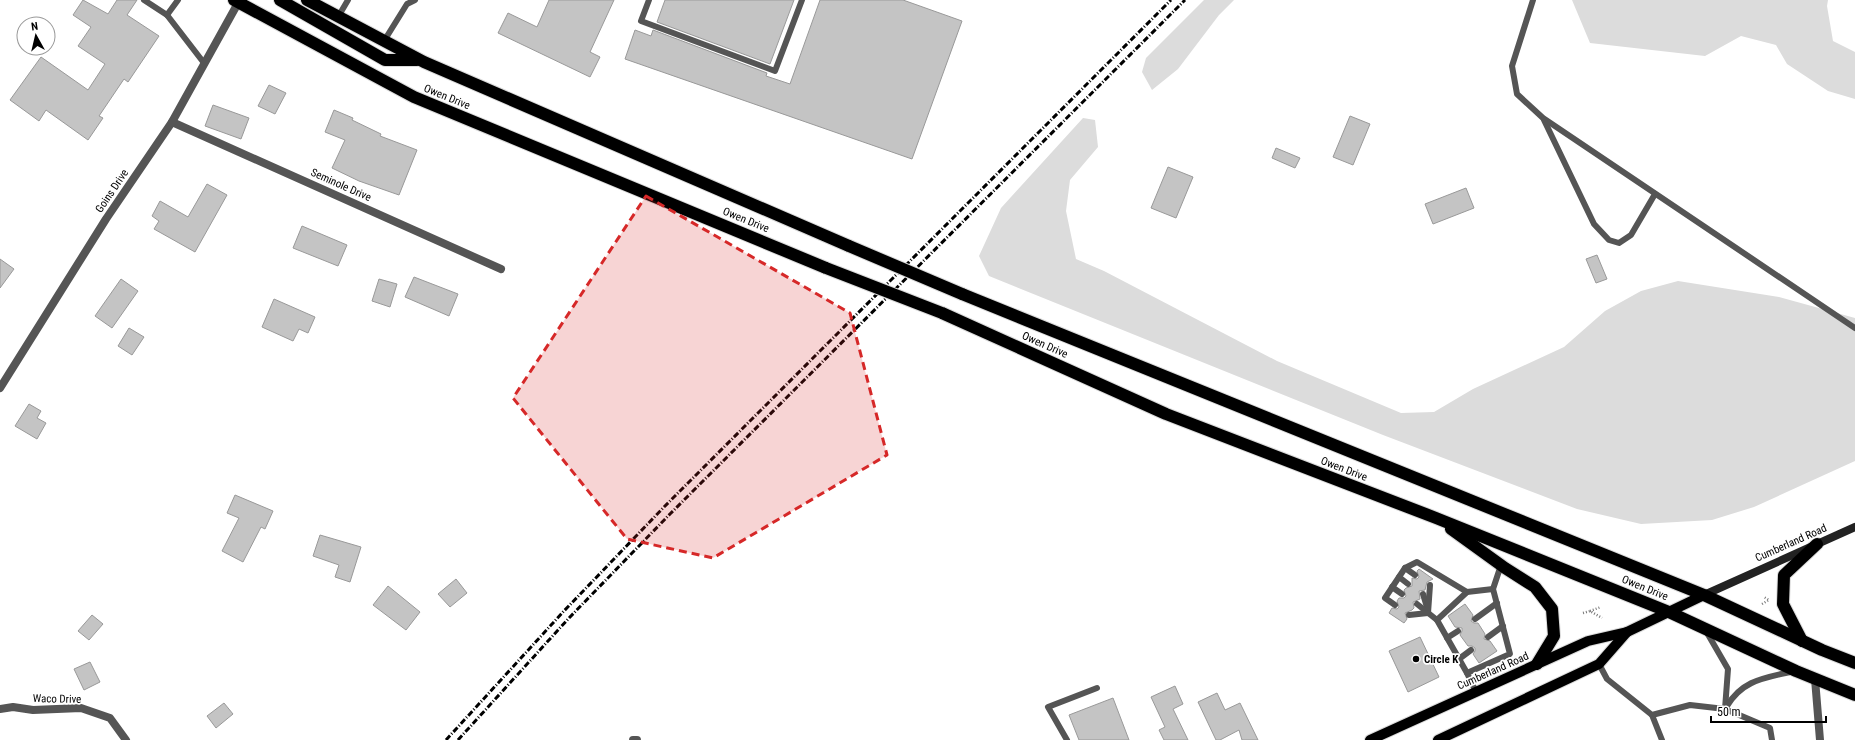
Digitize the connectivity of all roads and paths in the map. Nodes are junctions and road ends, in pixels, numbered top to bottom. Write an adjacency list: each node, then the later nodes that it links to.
1 (144, 0): 11 (lane)
2 (178, 0): 11 (lane)
3 (280, 0): 14 (highway)
4 (307, 0): 12 (highway, Owen Drive)
5 (348, 0): 12 (lane)
6 (415, 0): 13 (lane)
7 (649, 0): 8 (lane)
8 (802, 0)
9 (1533, 0): 16 (lane)
10 (238, 1): 15 (street, Goins Drive); 22 (highway, Owen Drive, bridge)
11 (167, 15): 15 (lane)
12 (338, 17): 13 (highway, Owen Drive)
13 (384, 41): 14 (highway, Owen Drive)
14 (420, 60): 36 (highway, Owen Drive, bridge)
15 (204, 63): 17 (street, Goins Drive)
16 (1543, 118): 18 (lane); 18 (lane)
17 (172, 122): 19 (street, Seminole Drive); 21 (street, Goins Drive)
18 (1655, 194): 20 (lane)
19 (501, 269)
20 (1855, 328)
21 (0, 388)
22 (1436, 518): 25 (highway); 44 (highway, Owen Drive)
23 (1855, 527): 24 (main road, Cumberland Road)
24 (1817, 544): 36 (main road, Cumberland Road); 57 (highway)
25 (1501, 566): 32 (lane); 60 (highway)
26 (1405, 568): 27 (lane); 28 (lane); 33 (lane)
27 (1415, 574)
28 (1399, 577): 29 (lane); 31 (lane)
29 (1408, 584)
30 (1430, 585): 45 (lane)
31 (1392, 587): 34 (lane); 41 (lane)
32 (1493, 589): 33 (lane); 38 (lane)
33 (1467, 592): 50 (lane)
34 (1402, 594)
35 (1423, 594): 45 (lane)
36 (1704, 595): 44 (main road, Cumberland Road); 57 (highway, Owen Drive)
37 (1764, 597): 40 (path)
38 (1497, 603): 49 (lane); 51 (lane)
39 (1417, 604): 45 (lane)
40 (1762, 604)
41 (1395, 605)
42 (1601, 607): 43 (path)
43 (1590, 612): 46 (path); 48 (path)
44 (1669, 612): 52 (highway, Owen Drive); 54 (main road, Cumberland Road)
45 (1428, 613): 47 (lane); 50 (lane)
46 (1583, 613)
47 (1409, 615)
48 (1602, 618)
49 (1475, 619)
50 (1437, 620): 56 (lane)
51 (1503, 626): 55 (lane); 64 (lane)
52 (1704, 628): 63 (highway, Owen Drive); 70 (lane)
53 (1458, 631): 56 (lane)
54 (1627, 632): 60 (main road, Cumberland Road); 61 (main road, Cumberland Road)
55 (1488, 637)
56 (1447, 638): 59 (lane)
57 (1802, 641): 62 (highway, Owen Drive)
58 (1471, 650): 59 (lane)
59 (1459, 659): 64 (lane)
60 (1537, 664): 67 (main road, Cumberland Road)
61 (1599, 664): 71 (lane); 77 (main road, Cumberland Road)
62 (1855, 664)
63 (1796, 671): 65 (highway, Owen Drive); 70 (lane)
64 (1467, 673): 67 (lane)
65 (1815, 679): 68 (highway, Owen Drive); 80 (street)
66 (1097, 688): 75 (lane)
67 (1476, 692): 76 (main road, Cumberland Road)
68 (1855, 695)
69 (0, 709): 72 (street, Waco Drive)
70 (1725, 709): 71 (lane); 79 (lane)
71 (1652, 714): 78 (lane)
72 (126, 740)
73 (633, 740): 74 (street)
74 (637, 740)
75 (1067, 740)
76 (1370, 740)
77 (1438, 740)
78 (1662, 740)
79 (1772, 740)
80 (1820, 740)

